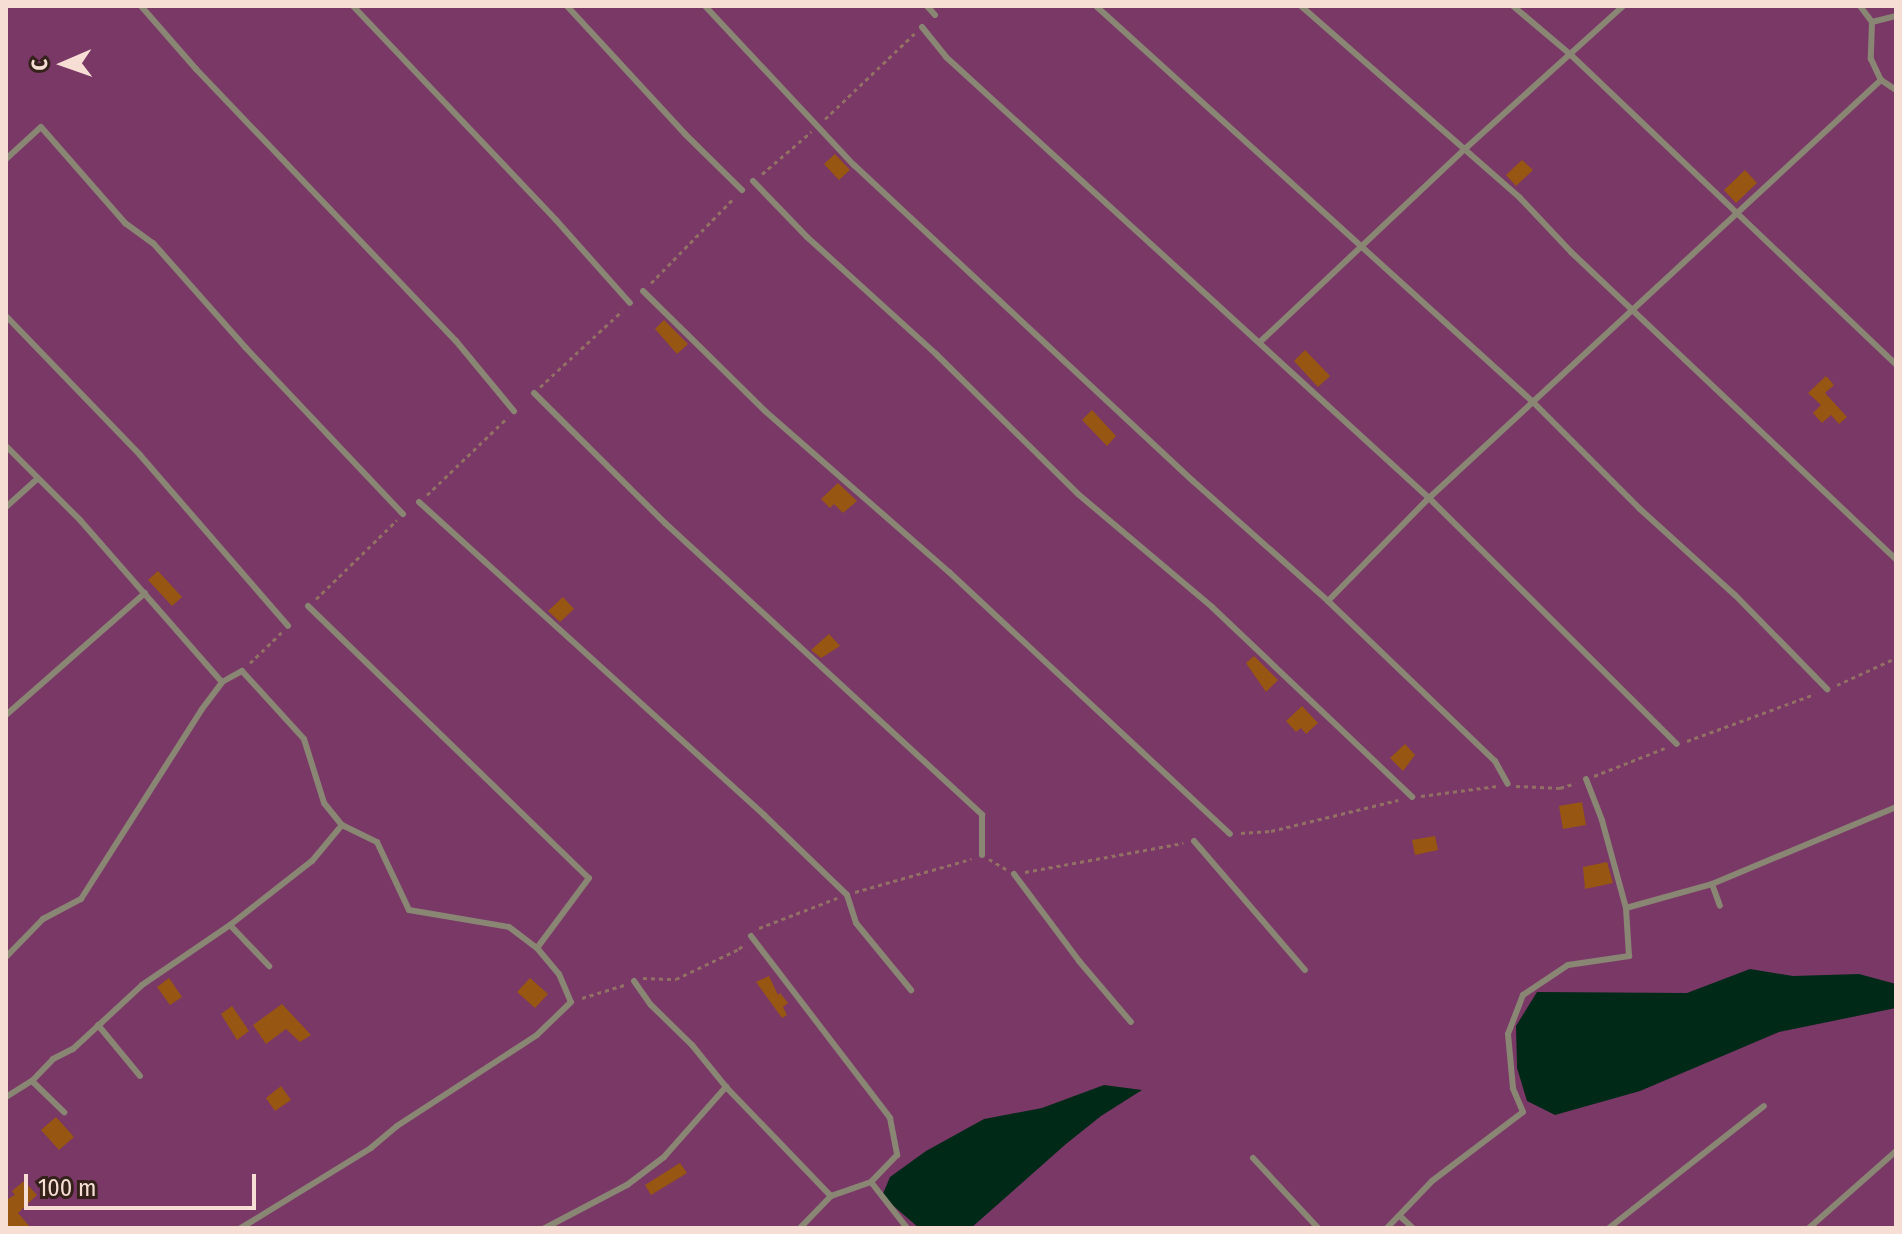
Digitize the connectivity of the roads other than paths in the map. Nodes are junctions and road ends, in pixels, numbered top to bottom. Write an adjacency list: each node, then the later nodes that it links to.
1 (141, 6): 32 (lane)
2 (353, 6): 25 (lane)
3 (567, 6): 21 (lane)
4 (705, 6): 41 (lane)
5 (927, 6): 11 (lane)
6 (1096, 6): 23 (lane)
7 (1301, 6): 18 (lane)
8 (1513, 6): 15 (lane)
9 (1623, 6): 15 (lane)
10 (1860, 6): 13 (lane)
11 (935, 15)
12 (1896, 16): 13 (lane)
13 (1872, 22): 16 (lane)
14 (922, 27): 28 (lane)
15 (1571, 55): 18 (lane); 22 (lane)
16 (1881, 80): 17 (lane); 22 (lane)
17 (1896, 90)
18 (1466, 148): 23 (lane); 26 (lane)
19 (6, 159): 38 (lane)
20 (753, 181): 50 (lane)
21 (742, 190)
22 (1734, 212): 26 (lane); 29 (lane)
23 (1363, 245): 28 (lane); 31 (lane)
24 (643, 291): 53 (lane)
25 (630, 303)
26 (1633, 311): 31 (lane); 39 (lane)
27 (6, 316): 43 (lane)
28 (1261, 341): 35 (lane)
29 (1896, 365)
30 (534, 393): 55 (lane)
31 (1533, 402): 35 (lane); 45 (lane)
32 (514, 411)
33 (6, 446): 34 (lane)
34 (36, 480): 37 (lane); 40 (lane)
35 (1429, 498): 41 (lane); 47 (lane)
36 (419, 502): 67 (lane)
37 (6, 507)
38 (403, 514)
39 (1896, 559)
40 (145, 593): 44 (lane); 46 (lane)
41 (1328, 601): 49 (lane)
42 (308, 606): 62 (lane)
43 (288, 626)
44 (222, 682): 52 (lane); 63 (lane)
45 (1827, 689)
46 (6, 715)
47 (1677, 744)
48 (1586, 779): 59 (lane)
49 (1508, 784)
50 (1412, 797)
51 (1896, 807): 57 (lane)
52 (342, 825): 60 (lane); 62 (lane)
53 (1230, 834)
54 (1194, 841): 65 (lane)
55 (982, 855)
56 (1014, 874): 68 (lane)
57 (1712, 884): 58 (lane); 59 (lane)
58 (1720, 906)
59 (1626, 908): 80 (lane)
60 (230, 925): 64 (lane); 69 (lane)
61 (751, 936): 78 (lane)
62 (537, 948): 81 (lane)
63 (6, 957)
64 (269, 966)
65 (1305, 970)
66 (634, 981): 72 (lane)
67 (911, 990)
68 (1131, 1022)
69 (98, 1025): 70 (lane); 71 (lane)
70 (140, 1076)
71 (32, 1081): 73 (lane); 75 (lane)
72 (726, 1087): 79 (lane); 82 (lane)
73 (6, 1097)
74 (1764, 1106): 88 (lane)
75 (64, 1112)
76 (1896, 1151): 89 (lane)
77 (1253, 1158): 85 (lane)
78 (871, 1182): 79 (lane); 84 (lane)
79 (831, 1196): 83 (lane)
80 (1401, 1217): 86 (lane); 87 (lane)
81 (241, 1228)
82 (545, 1228)
83 (800, 1228)
84 (907, 1228)
85 (1318, 1228)
86 (1387, 1228)
87 (1413, 1228)
88 (1609, 1228)
89 (1809, 1228)

